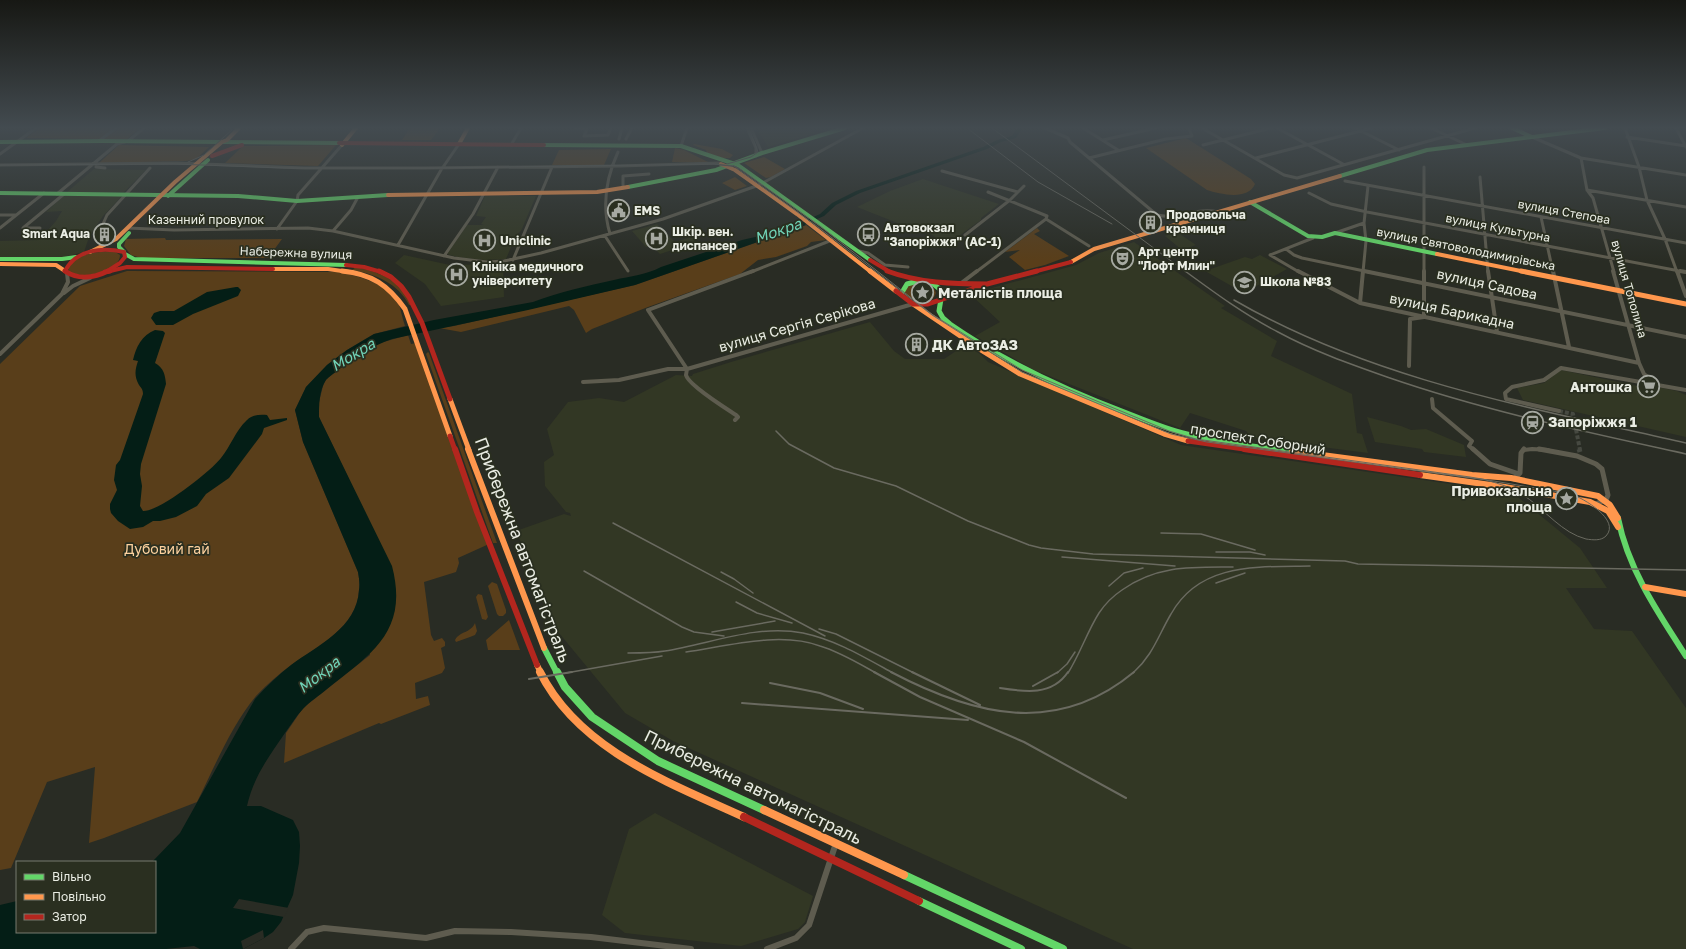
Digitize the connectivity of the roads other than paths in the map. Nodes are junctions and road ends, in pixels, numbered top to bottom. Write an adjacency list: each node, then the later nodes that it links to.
1 (83, 172): 39 (street)
2 (146, 172): 40 (street)
3 (191, 172): 41 (main road)
4 (317, 172): 48 (street)
5 (439, 172): 42 (street)
6 (495, 172): 43 (street)
7 (550, 172): 36 (street)
8 (610, 172): 31 (street)
9 (702, 172): 30 (main road)
10 (738, 172): 27 (main road)
11 (744, 172): 26 (main road)
12 (782, 172): 26 (street, Казенний провулок)
13 (947, 172): 34 (street)
14 (1106, 172): 53 (street)
15 (1280, 172): 16 (street)
16 (1316, 172)
17 (1351, 172): 49 (main road)
18 (1424, 172): 44 (street)
19 (1584, 172): 32 (street, вулиця Тополина)
20 (1640, 172): 47 (street)
21 (1670, 172): 23 (street)
22 (650, 174): 30 (street)
23 (1686, 175)
24 (1480, 177): 50 (street)
25 (1345, 181): 29 (street, вулиця Степова)
26 (763, 183): 27 (street, Казенний провулок); 52 (main road)
27 (756, 186): 52 (main road); 69 (street, Казенний провулок)
28 (1024, 186): 34 (street)
29 (1368, 186): 44 (street, вулиця Степова); 54 (street)
30 (623, 187): 31 (main road)
31 (606, 190): 36 (main road); 69 (street)
32 (1587, 190): 47 (street); 65 (street, вулиця Тополина)
33 (988, 192): 46 (street)
34 (1018, 192): 46 (street)
35 (0, 193): 38 (main road)
36 (540, 193): 43 (main road); 89 (street)
37 (1309, 193): 54 (street, вулиця Культурна)
38 (44, 194): 39 (main road); 56 (street)
39 (60, 194): 40 (main road); 63 (street)
40 (125, 194): 41 (main road); 61 (street)
41 (166, 195): 48 (main road); 66 (main road)
42 (426, 195): 43 (main road); 45 (main road); 78 (street)
43 (482, 195): 87 (street)
44 (1424, 196): 50 (street, вулиця Степова); 60 (street)
45 (358, 197): 48 (main road); 67 (street)
46 (1010, 200): 58 (street); 71 (street)
47 (1647, 200): 51 (street); 74 (street)
48 (298, 201): 64 (street)
49 (1250, 202): 53 (main road); 73 (main road)
50 (1483, 206): 57 (street, вулиця Степова); 70 (street)
51 (1686, 207)
52 (800, 212): 75 (main road); 82 (main road)
53 (1218, 212): 104 (main road)
54 (1367, 212): 59 (street); 60 (street, вулиця Культурна)
55 (0, 215): 56 (street)
56 (16, 215): 62 (street)
57 (1541, 217): 65 (street, вулиця Степова); 80 (street)
58 (1046, 218): 79 (street); 103 (street)
59 (1364, 223): 68 (street); 76 (street)
60 (1424, 223): 70 (street, вулиця Культурна); 84 (street)
61 (103, 224)
62 (0, 228)
63 (40, 228)
64 (277, 228): 66 (street, Казенний провулок); 67 (street, Казенний провулок)
65 (1601, 228): 74 (street, вулиця Степова); 88 (street, вулиця Тополина)
66 (131, 229): 83 (main road); 85 (main road)
67 (333, 231): 78 (street, Казенний провулок)
68 (1335, 233): 73 (main road, вулиця Святоволодимирівська); 76 (main road, вулиця Святоволодимирівська)
69 (610, 234): 72 (street, Казенний провулок)
70 (1485, 234): 80 (street, вулиця Культурна); 91 (street)
71 (965, 235)
72 (605, 236): 89 (street, Казенний провулок); 94 (street)
73 (1313, 238): 81 (street)
74 (1665, 239): 77 (street, вулиця Степова); 95 (street)
75 (832, 240): 107 (main road); 126 (street)
76 (1366, 241): 84 (main road, вулиця Святоволодимирівська); 93 (street)
77 (1686, 243)
78 (398, 245): 87 (street, Казенний провулок)
79 (1089, 246)
80 (1547, 246): 88 (street, вулиця Культурна); 100 (street)
81 (1286, 249): 93 (street, вулиця Садова); 111 (street, вулиця Барикадна)
82 (857, 251): 92 (street); 101 (main road)
83 (90, 252): 85 (main road); 86 (main road)
84 (1424, 252): 91 (main road, вулиця Святоволодимирівська); 102 (street)
85 (124, 253): 97 (main road); 114 (main road, Набережна вулиця)
86 (83, 254): 90 (main road); 96 (main road)
87 (444, 256): 89 (street, Казенний провулок)
88 (1610, 258): 95 (street, вулиця Культурна); 105 (street, вулиця Тополина)
89 (513, 260)
90 (1, 262): 96 (main road)
91 (1487, 264): 100 (main road, вулиця Святоволодимирівська); 108 (street)
92 (908, 267)
93 (1363, 270): 102 (street, вулиця Садова); 111 (street)
94 (628, 271)
95 (1677, 271): 98 (street, вулиця Культурна); 109 (street)
96 (66, 272): 99 (main road); 106 (street)
97 (105, 272): 99 (main road); 115 (main road)
98 (1686, 272)
99 (98, 275): 106 (street)
100 (1554, 278): 105 (main road, вулиця Святоволодимирівська); 116 (street)
101 (922, 281): 103 (main road); 107 (main road); 110 (main road)
102 (1424, 282): 108 (street, вулиця Садова); 117 (street)
103 (959, 284): 104 (main road)
104 (987, 284): 110 (main road)
105 (1619, 290): 113 (main road, вулиця Святоволодимирівська); 118 (street, вулиця Тополина)
106 (62, 294): 123 (street)
107 (901, 294): 112 (main road, проспект Соборний)
108 (1492, 296): 116 (street, вулиця Садова); 119 (street)
109 (1686, 296)
110 (941, 299): 112 (main road); 133 (main road, проспект Соборний)
111 (1360, 303): 117 (street, вулиця Барикадна)
112 (913, 304): 126 (street, вулиця Сергія Серікова); 133 (main road, проспект Соборний)
113 (1686, 304)
114 (417, 309): 115 (main road); 121 (main road, Набережна вулиця)
115 (406, 311): 141 (main road, Прибережна автомагістраль)
116 (1561, 311): 118 (street, вулиця Садова); 122 (street)
117 (1424, 317): 119 (street, вулиця Барикадна); 125 (street)
118 (1628, 325): 120 (street, вулиця Садова); 124 (street, вулиця Тополина)
119 (1497, 332): 122 (street, вулиця Барикадна)
120 (1686, 336)
121 (429, 340): 140 (main road, Прибережна автомагістраль)
122 (1569, 348): 124 (street, вулиця Барикадна)
123 (0, 354)
124 (1639, 363): 128 (street, вулиця Тополина)
125 (1409, 366)
126 (687, 369): 127 (street, вулиця Сергія Серікова); 132 (street)
127 (583, 382)
128 (1659, 385): 129 (street); 131 (street)
129 (1686, 390)
130 (1432, 399): 134 (street)
131 (1559, 411)
132 (734, 420)
133 (1190, 439): 135 (main road, проспект Соборний); 136 (main road, проспект Соборний)
134 (1517, 477): 135 (main road, проспект Соборний); 137 (main road, проспект Соборний); 137 (street)
135 (1502, 478): 136 (main road)
136 (1505, 487): 138 (main road, проспект Соборний)
137 (1606, 500): 138 (street); 139 (main road)
138 (1595, 504): 139 (main road, проспект Соборний)
139 (1619, 528): 144 (main road)
140 (502, 539): 141 (main road); 142 (main road, Прибережна автомагістраль)
141 (489, 544): 143 (main road, Прибережна автомагістраль)
142 (507, 554): 143 (main road); 147 (main road, Прибережна автомагістраль)
143 (494, 559): 148 (main road, Прибережна автомагістраль)
144 (1645, 587): 145 (main road); 146 (main road)
145 (1686, 594)
146 (1686, 656)
147 (836, 843): 148 (street); 153 (main road, Прибережна автомагістраль)
148 (831, 859): 151 (street); 152 (main road, Прибережна автомагістраль)
149 (291, 949): 150 (street)
150 (691, 949)
151 (766, 949)
152 (1022, 949)
153 (1063, 949)

